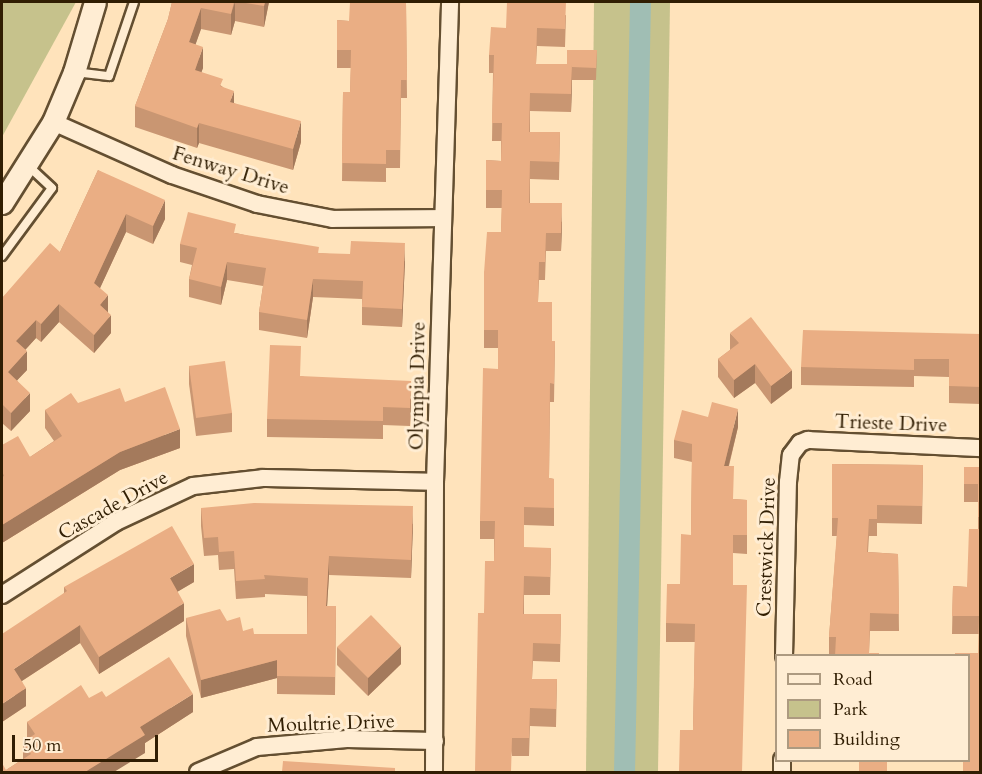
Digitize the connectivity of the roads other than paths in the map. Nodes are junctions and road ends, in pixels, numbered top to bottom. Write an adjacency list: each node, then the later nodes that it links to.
1 (95, 2): 4 (street)
2 (134, 2): 4 (lane)
3 (450, 2): 8 (street, Olympia Drive)
4 (74, 72): 5 (street)
5 (53, 122): 6 (street); 8 (street, Fenway Drive)
6 (27, 165): 7 (street); 9 (lane)
7 (2, 203)
8 (442, 218): 12 (street, Olympia Drive)
9 (2, 256)
10 (800, 443): 11 (street, Trieste Drive); 14 (street, Crestwick Drive)
11 (981, 448)
12 (435, 482): 13 (street, Cascade Drive); 15 (street, Olympia Drive)
13 (2, 595)
14 (784, 654)
15 (435, 741): 16 (street, Moultrie Drive); 17 (street, Olympia Drive)
16 (198, 772)
17 (434, 772)

